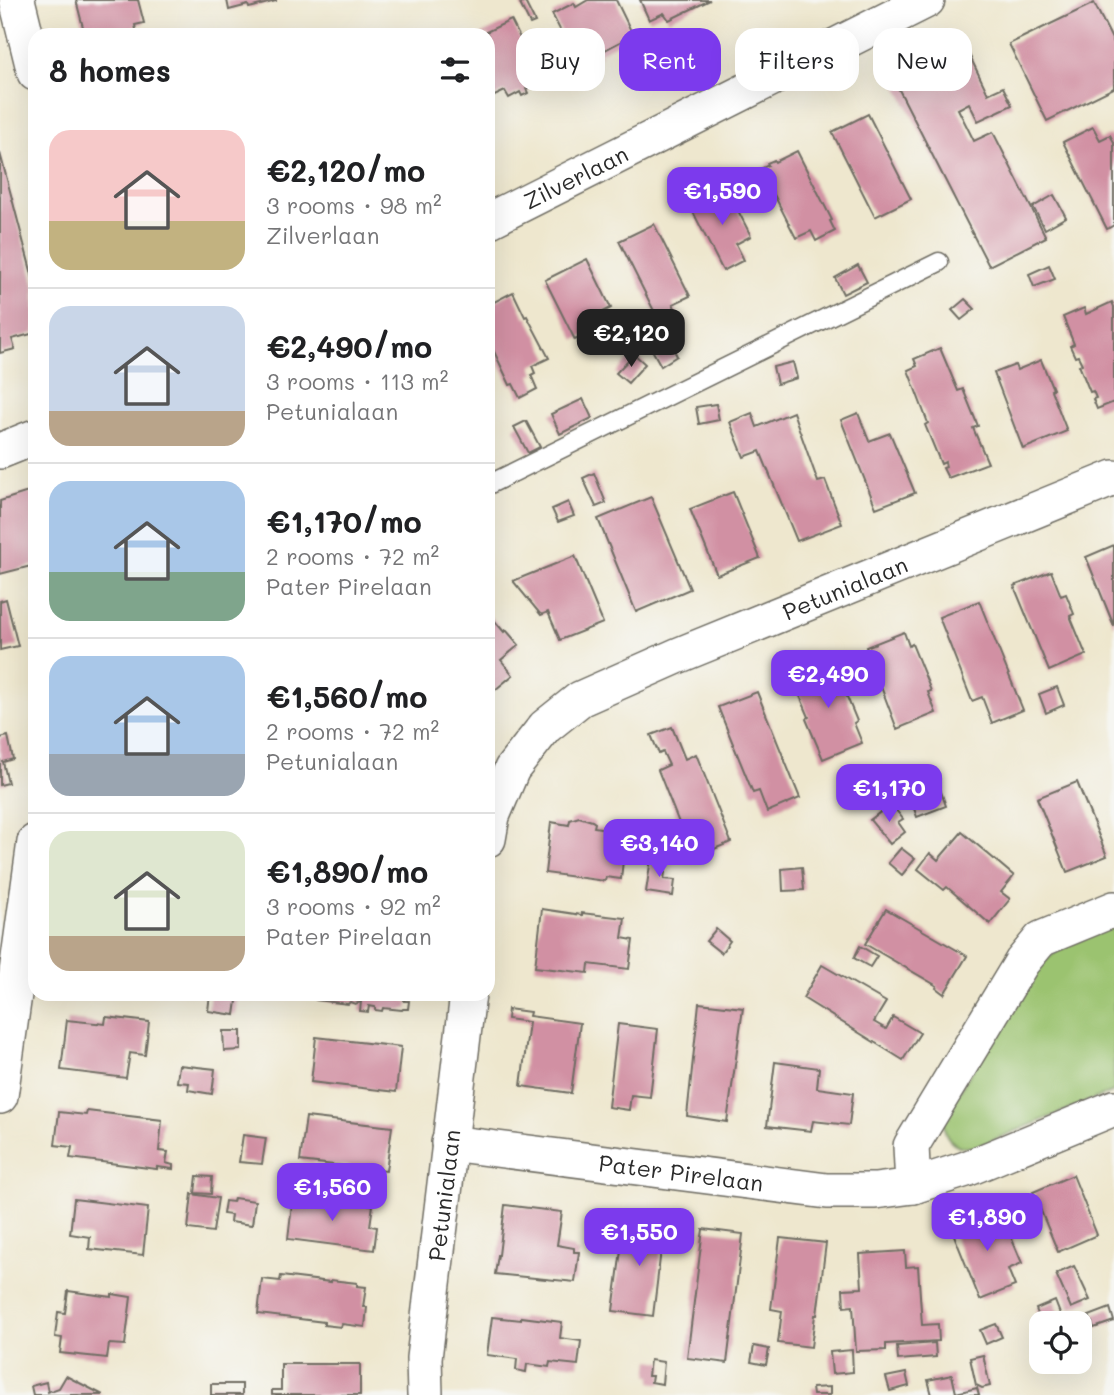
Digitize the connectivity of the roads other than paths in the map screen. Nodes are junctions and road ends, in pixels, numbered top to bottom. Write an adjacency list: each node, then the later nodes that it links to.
1 (17, 0): 4 (street)
2 (883, 0): 5 (street, Zilverlaan)
3 (927, 0): 5 (street, Zilverlaan)
4 (28, 45)
5 (553, 177): 6 (street, Zilverlaan); 7 (street, Zilverlaan)
6 (495, 197)
7 (495, 216)
8 (939, 262): 12 (lane)
9 (28, 440): 10 (street)
10 (0, 452)
11 (1114, 478): 13 (street, Petunialaan)
12 (495, 482)
13 (495, 809)
14 (28, 893): 17 (street)
15 (1114, 909): 20 (street)
16 (467, 1001): 19 (street, Petunialaan)
17 (0, 1096)
18 (1114, 1108): 20 (street, Pater Pirelaan)
19 (449, 1143): 20 (street, Pater Pirelaan); 21 (street, Petunialaan)
20 (913, 1186)
21 (425, 1395)

